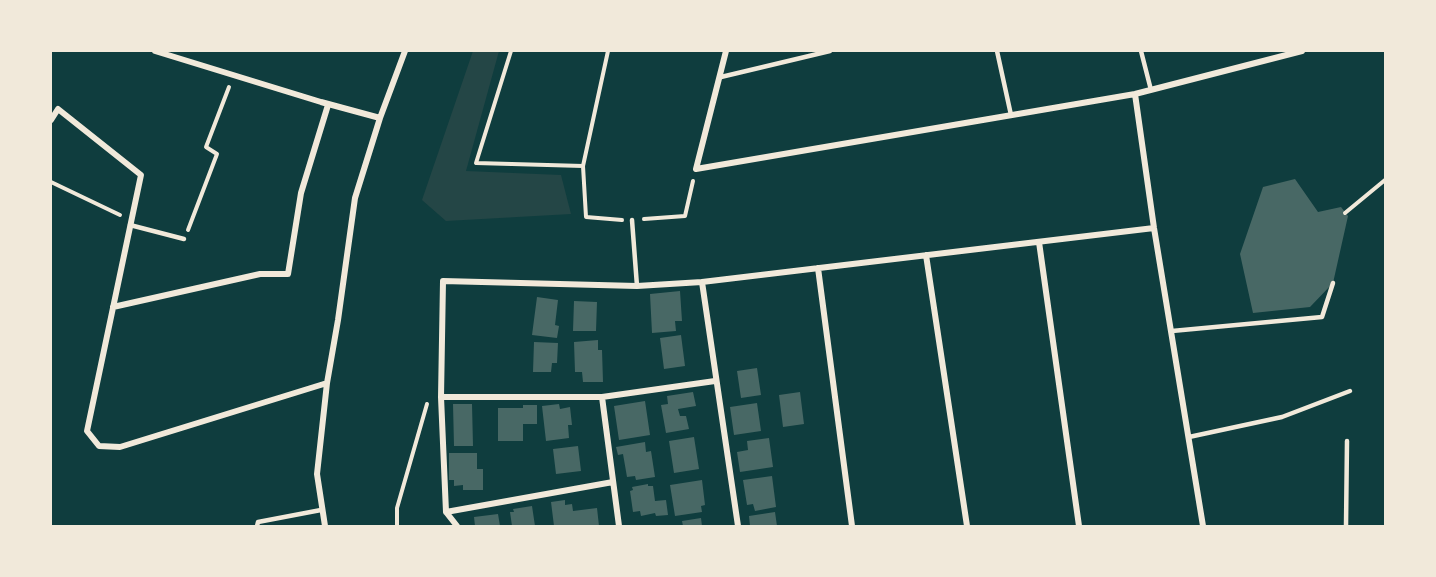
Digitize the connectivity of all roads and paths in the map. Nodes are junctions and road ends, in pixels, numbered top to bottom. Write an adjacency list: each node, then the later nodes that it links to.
1 (154, 51): 10 (street)
2 (405, 51): 16 (street)
3 (511, 51): 18 (path)
4 (608, 51): 18 (path)
5 (726, 51): 11 (street)
6 (830, 51): 11 (lane)
7 (998, 51): 15 (lane)
8 (1141, 51): 12 (lane)
9 (1302, 51): 12 (street)
10 (233, 75): 14 (street); 28 (path)
11 (721, 77): 19 (street)
12 (1151, 90): 13 (street)
13 (1135, 94): 15 (street); 27 (street)
14 (328, 105): 16 (street); 35 (street)
15 (1011, 115): 19 (street)
16 (380, 118): 38 (street)
17 (51, 120): 26 (street)
18 (583, 166): 25 (path)
19 (696, 169): 25 (path)
20 (1385, 180): 22 (path)
21 (51, 182): 26 (path)
22 (1377, 186): 23 (path); 24 (path)
23 (1385, 188)
24 (1345, 213)
25 (632, 220): 34 (lane)
26 (131, 223): 28 (lane); 35 (street)
27 (1154, 228): 29 (street); 36 (street)
28 (184, 239)
29 (1039, 242): 30 (street); 56 (street)
30 (926, 255): 31 (street); 55 (street)
31 (818, 268): 32 (street); 54 (street)
32 (702, 282): 34 (street); 37 (street)
33 (1332, 283): 36 (lane)
34 (637, 286): 39 (street)
35 (113, 307): 38 (street)
36 (1172, 331): 43 (street)
37 (716, 381): 42 (street); 53 (street)
38 (327, 383): 46 (street)
39 (441, 385): 41 (street); 50 (path)
40 (1350, 391): 43 (lane)
41 (441, 397): 42 (street); 47 (street)
42 (602, 397): 45 (street)
43 (1189, 437): 57 (street)
44 (1347, 441): 58 (lane)
45 (613, 482): 47 (street); 52 (street)
46 (321, 510): 48 (lane); 49 (street)
47 (446, 512): 51 (street)
48 (257, 526)
49 (325, 526)
50 (397, 526)
51 (457, 526)
52 (619, 526)
53 (738, 526)
54 (852, 526)
55 (967, 526)
56 (1079, 526)
57 (1203, 526)
58 (1346, 526)

